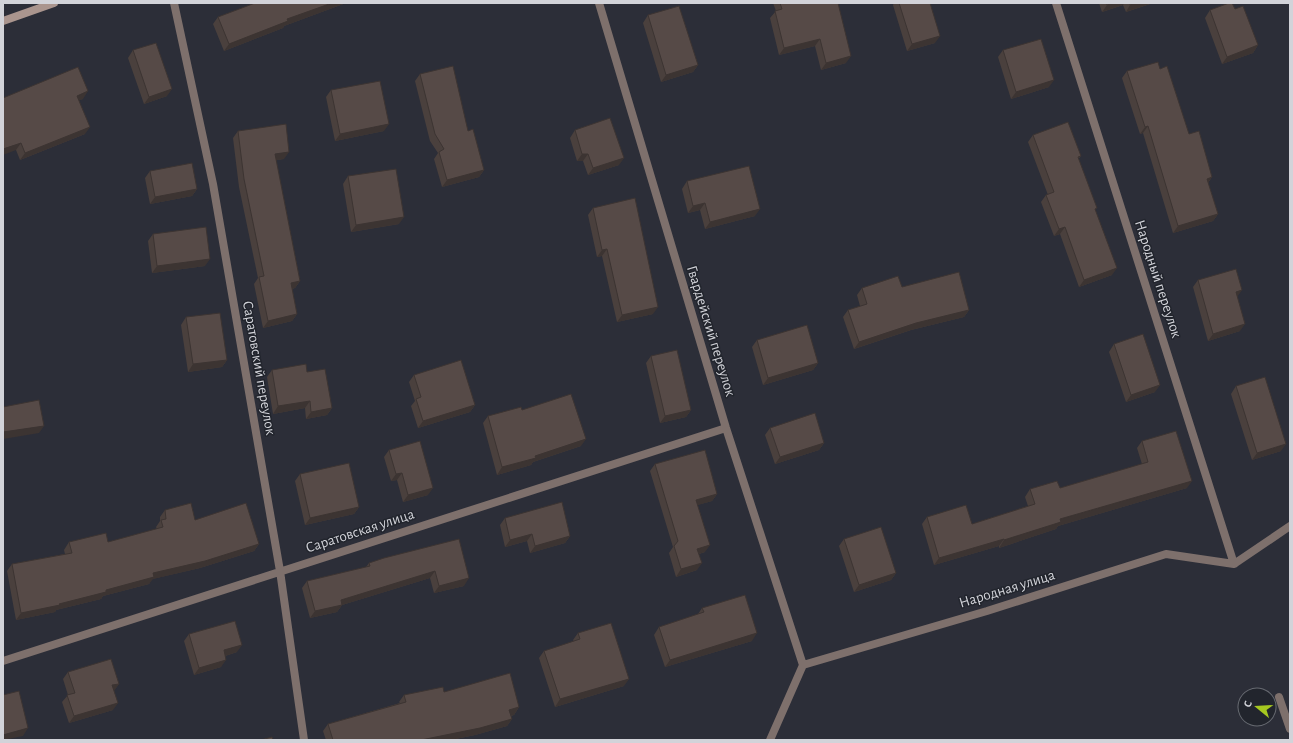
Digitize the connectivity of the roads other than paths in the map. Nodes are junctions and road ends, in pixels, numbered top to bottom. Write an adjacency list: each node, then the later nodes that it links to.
1 (54, 3): 5 (main road)
2 (174, 3): 9 (street, Саратовский переулок)
3 (599, 3): 6 (street, Гвардейский переулок)
4 (1056, 3): 8 (street, Народный переулок)
5 (3, 22)
6 (726, 428): 9 (street, Саратовская улица); 11 (street, Гвардейский переулок)
7 (1290, 526): 8 (street)
8 (1234, 564): 11 (street, Народная улица)
9 (280, 572): 10 (street, Саратовская улица); 14 (street, Саратовский переулок)
10 (3, 661)
11 (803, 665): 15 (street)
12 (1279, 697): 13 (street)
13 (1290, 729)
14 (304, 740)
15 (770, 740)

